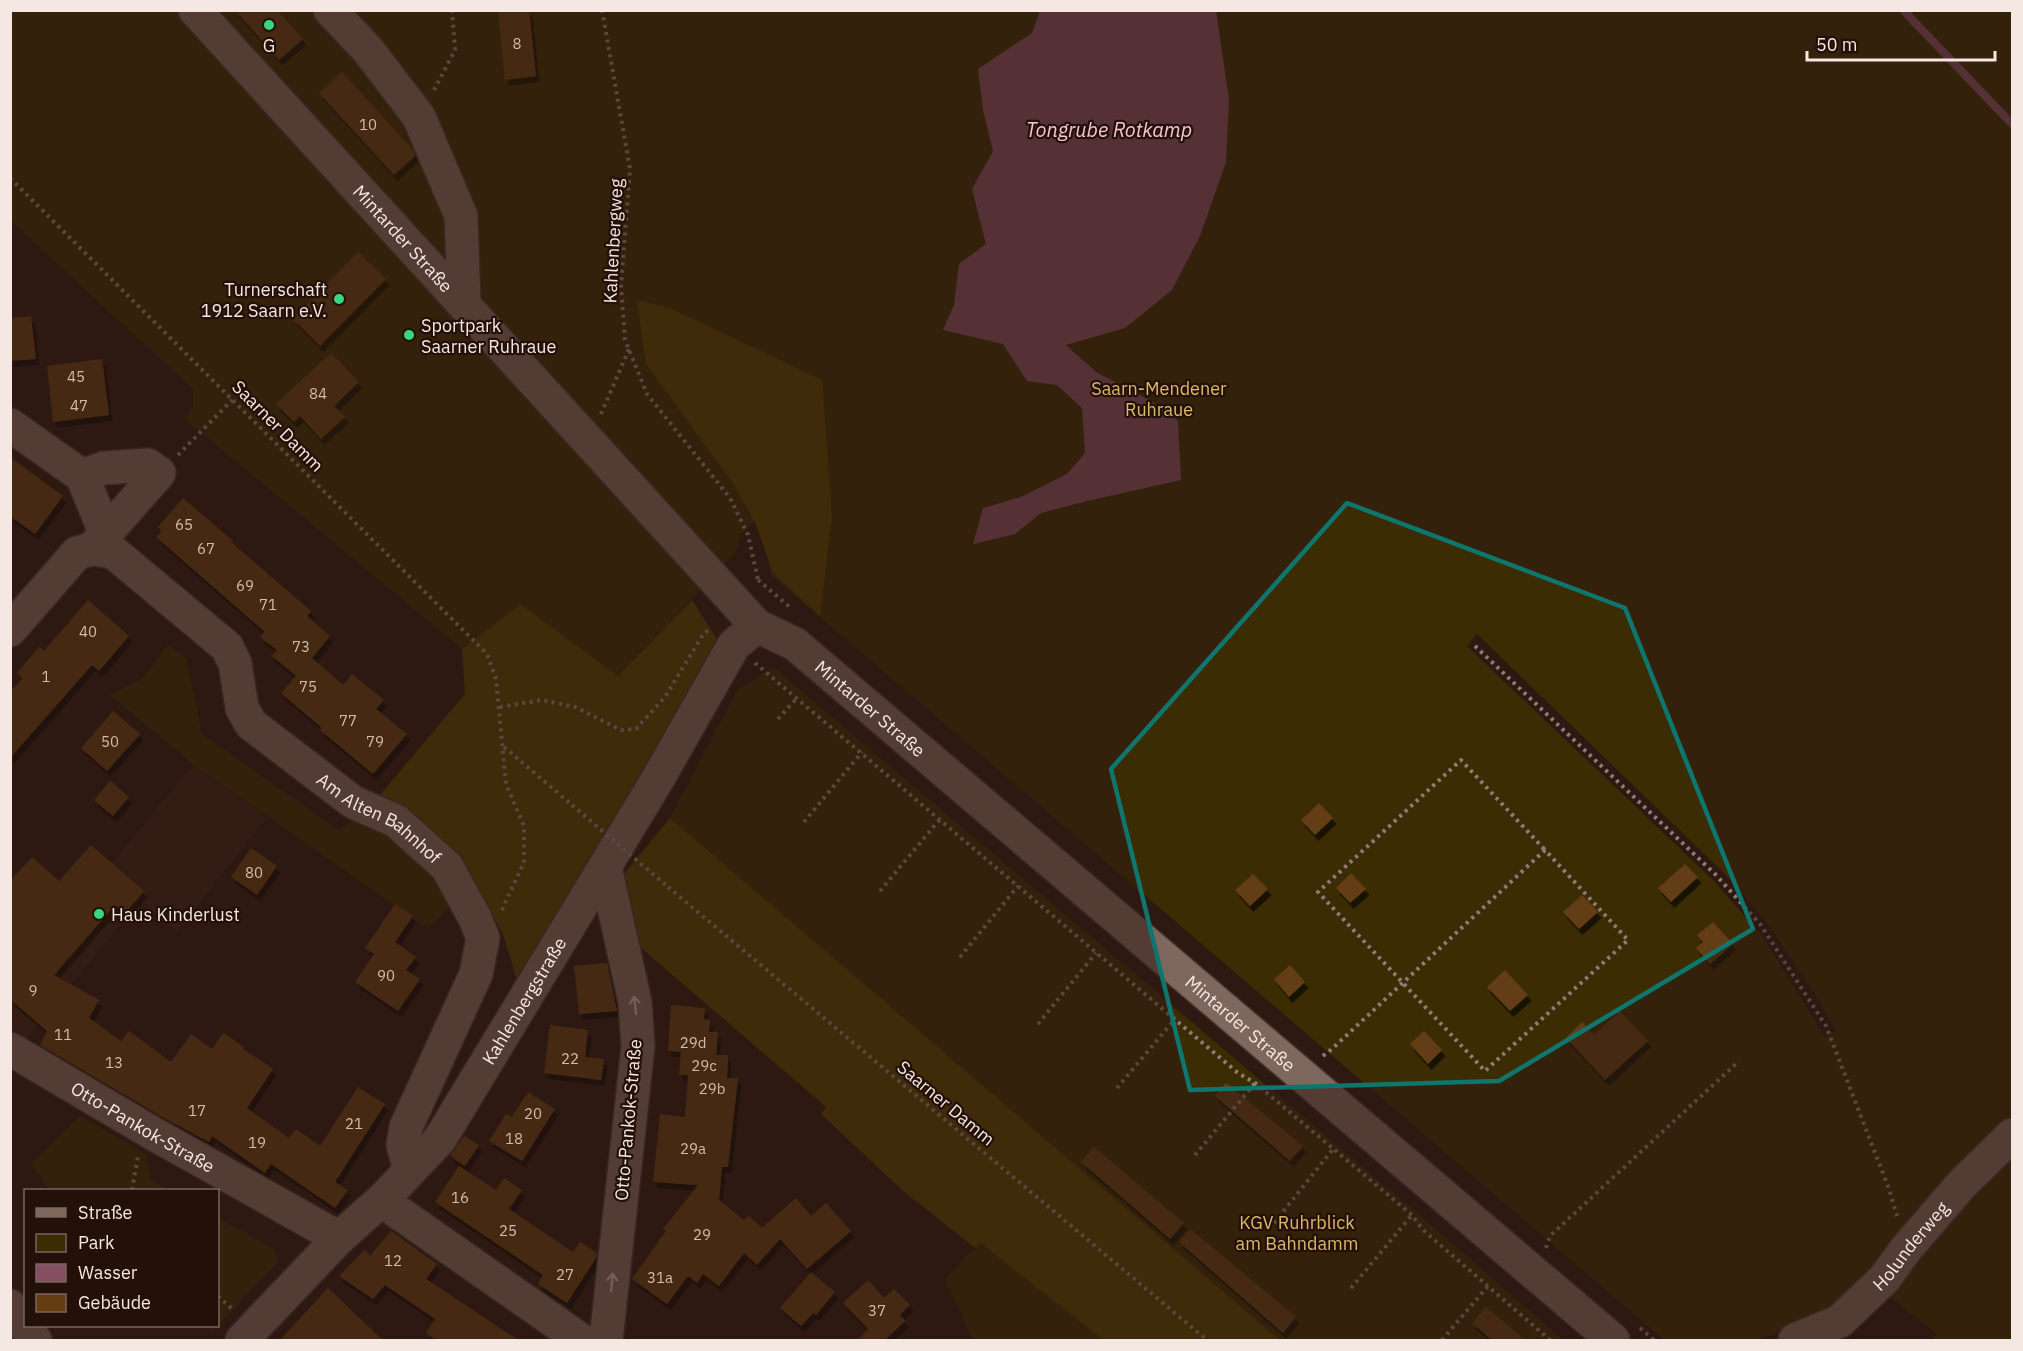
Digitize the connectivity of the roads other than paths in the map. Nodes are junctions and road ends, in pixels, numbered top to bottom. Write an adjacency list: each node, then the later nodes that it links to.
1 (195, 10): 3 (street, Mintarder Straße)
2 (330, 10): 3 (street)
3 (464, 303): 8 (street, Mintarder Straße)
4 (10, 426): 5 (street)
5 (82, 477): 6 (street); 6 (street)
6 (98, 540): 7 (street); 12 (street, Am Alten Bahnhof)
7 (10, 630)
8 (746, 636): 9 (street, Kahlenbergstraße); 22 (street, Mintarder Straße)
9 (605, 867): 12 (street, Kahlenbergstraße); 21 (street, Otto-Pankok-Straße, one-way to 9)
10 (10, 1049): 14 (street, Otto-Pankok-Straße)
11 (2013, 1135): 23 (street, Holunderweg)
12 (410, 1170): 13 (street, Kahlenbergstraße)
13 (383, 1199): 14 (street, Kahlenbergstraße); 20 (street)
14 (339, 1238): 17 (street, Kahlenbergstraße)
15 (10, 1306): 16 (street)
16 (24, 1326)
17 (239, 1326)
18 (25, 1327): 19 (street)
19 (35, 1341)
20 (581, 1341)
21 (606, 1341)
22 (1613, 1341)
23 (1795, 1341)

